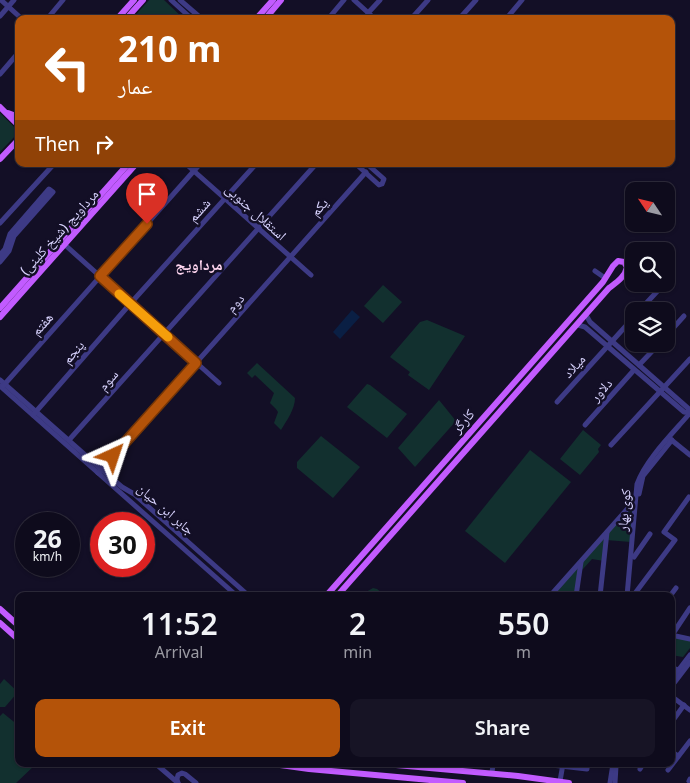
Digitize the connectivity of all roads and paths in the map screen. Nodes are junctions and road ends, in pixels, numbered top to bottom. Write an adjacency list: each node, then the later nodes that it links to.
1 (1, 0): 16 (street)
2 (14, 0): 16 (street)
3 (63, 0): 19 (street)
4 (134, 0): 20 (main road)
5 (143, 0): 21 (main road)
6 (171, 0): 22 (street)
7 (180, 0): 23 (street)
8 (273, 0): 24 (main road)
9 (282, 0): 25 (main road)
10 (344, 0): 26 (street)
11 (354, 0): 17 (street)
12 (380, 0): 17 (street)
13 (428, 0): 28 (street)
14 (476, 0): 29 (street)
15 (522, 0): 30 (street)
16 (8, 6): 18 (street); 31 (street)
17 (368, 13): 27 (street)
18 (18, 15)
19 (50, 15)
20 (121, 15)
21 (130, 15)
22 (188, 15)
23 (197, 15)
24 (260, 15)
25 (269, 15)
26 (331, 15)
27 (370, 15)
28 (415, 15)
29 (463, 15)
30 (509, 15)
31 (0, 16)
32 (15, 57): 33 (street)
33 (0, 74)
34 (0, 107): 35 (main road)
35 (6, 113): 36 (main road); 37 (main road)
36 (15, 116)
37 (15, 122)
38 (15, 143): 39 (main road)
39 (0, 160)
40 (51, 167): 52 (street)
41 (125, 167): 65 (main road, مرداویج (شیخ کلینی))
42 (133, 167): 54 (main road, مرداویج (شیخ کلینی))
43 (189, 167): 49 (street, استقلال جنوبی)
44 (197, 167): 49 (street)
45 (253, 167): 51 (street)
46 (313, 167): 53 (street)
47 (360, 167): 50 (street)
48 (373, 167): 50 (street)
49 (194, 171): 51 (street, استقلال جنوبی); 60 (street, هفتم)
50 (366, 172): 56 (street, یکم)
51 (224, 199): 53 (street, استقلال جنوبی); 64 (street, ششم)
52 (0, 223)
53 (258, 228): 56 (street, استقلال جنوبی); 72 (street, سوم)
54 (64, 244): 60 (street); 68 (main road, مرداویج (شیخ کلینی))
55 (0, 255): 57 (street)
56 (290, 257): 59 (street, استقلال جنوبی); 77 (street, دوم)
57 (0, 262)
58 (595, 272): 61 (street)
59 (311, 275)
60 (100, 276): 64 (street); 81 (street, هفتم)
61 (605, 278): 66 (main road, کارگر); 100 (main road, کارگر)
62 (657, 292): 63 (street)
63 (647, 302)
64 (130, 304): 72 (street); 85 (street, پنجم)
65 (0, 308)
66 (586, 315): 69 (main road, کارگر); 73 (street)
67 (684, 316): 70 (street)
68 (0, 317)
69 (578, 325): 74 (street); 103 (main road, کارگر)
70 (675, 326)
71 (625, 327): 73 (street, میلاد)
72 (164, 334): 77 (street); 90 (street, سوم)
73 (612, 341): 74 (street, میلاد); 78 (street)
74 (608, 346): 79 (street); 84 (street, میلاد)
75 (651, 352): 78 (street)
76 (690, 359): 82 (street)
77 (196, 363): 80 (street); 93 (street)
78 (639, 365): 82 (street)
79 (634, 370): 83 (street); 88 (street, دلاور)
80 (219, 383)
81 (1, 384): 85 (street, جابر ابن حیان)
82 (664, 387): 83 (street); 86 (street)
83 (660, 392): 86 (street); 91 (street)
84 (557, 402)
85 (34, 413): 90 (street, جابر ابن حیان); 93 (street, جابر ابن حیان)
86 (690, 413): 89 (street, کوی بهار)
87 (690, 419): 89 (street, کوی بهار)
88 (585, 424)
89 (670, 439): 92 (street); 98 (street, کوی بهار); 112 (street, کوی بهار)
90 (69, 440): 93 (street, جابر ابن حیان)
91 (610, 445)
92 (690, 455)
93 (99, 471): 99 (street, جابر ابن حیان); 102 (street, جابر ابن حیان)
94 (689, 498): 114 (street)
95 (628, 507): 96 (street)
96 (607, 532): 101 (street); 111 (street)
97 (650, 534): 98 (street)
98 (634, 557): 113 (street, کوی بهار)
99 (206, 558): 102 (street); 106 (street, جابر ابن حیان)
100 (357, 560): 103 (main road); 107 (main road, کارگر)
101 (581, 560): 109 (street); 110 (street)
102 (200, 564): 105 (street, جابر ابن حیان)
103 (348, 584): 108 (main road, کارگر)
104 (676, 588): 115 (street)
105 (232, 592)
106 (244, 592)
107 (333, 592)
108 (336, 592)
109 (553, 592)
110 (577, 592)
111 (600, 592)
112 (630, 592)
113 (630, 592)
114 (633, 592)
115 (673, 592)
116 (690, 608): 120 (street)
117 (0, 609): 118 (main road)
118 (15, 622)
119 (0, 623): 121 (main road)
120 (675, 629)
121 (15, 636)
122 (675, 636): 123 (street)
123 (690, 639)
124 (690, 655): 127 (street)
125 (689, 664): 129 (street)
126 (675, 669): 127 (street)
127 (679, 670): 128 (street)
128 (675, 675)
129 (675, 682)
130 (675, 698): 131 (street)
131 (688, 706): 132 (street)
132 (675, 719)
133 (690, 742): 135 (street)
134 (675, 754): 135 (street)
135 (678, 756): 136 (street)
136 (675, 760)
137 (159, 767): 150 (street)
138 (295, 767): 147 (main road)
139 (421, 767): 146 (main road)
140 (493, 767): 146 (street)
141 (563, 767): 149 (street)
142 (613, 767): 155 (street)
143 (614, 767): 156 (street)
144 (670, 767): 145 (street)
145 (668, 770)
146 (492, 773): 148 (main road)
147 (406, 777): 152 (street); 153 (main road)
148 (527, 780): 149 (main road)
149 (560, 781): 154 (main road)
150 (178, 783): 151 (street)
151 (196, 783)
152 (401, 783)
153 (463, 783)
154 (569, 783)
155 (610, 783)
156 (615, 783)

